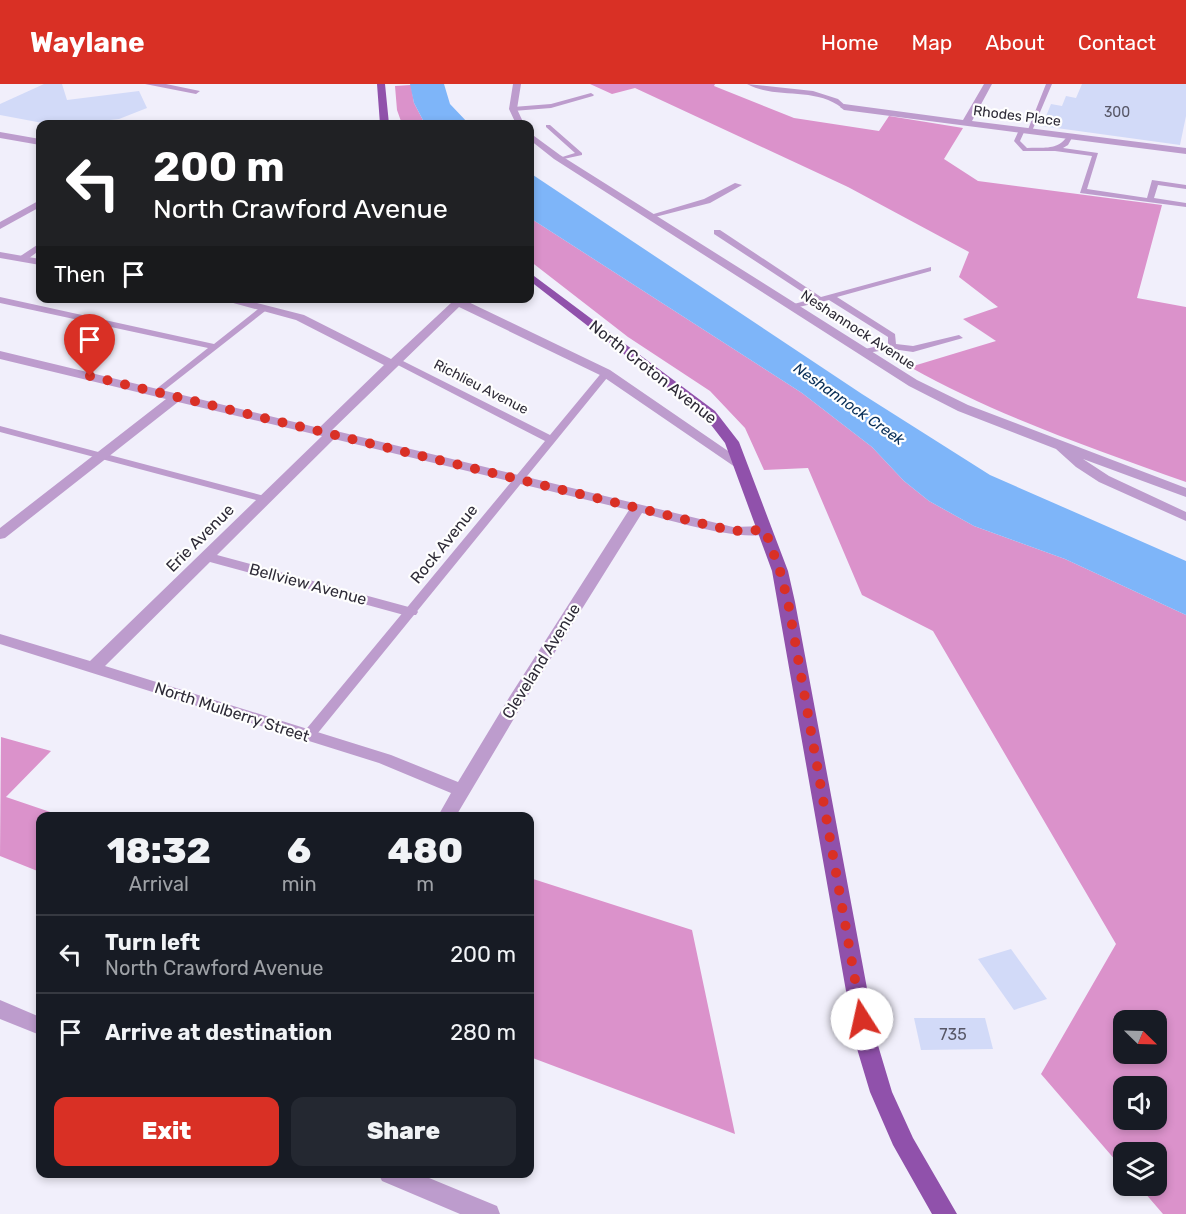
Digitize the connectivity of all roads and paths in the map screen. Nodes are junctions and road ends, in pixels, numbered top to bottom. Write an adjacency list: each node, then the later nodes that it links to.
1 (149, 84): 7 (street)
2 (381, 84): 11 (main road)
3 (517, 84): 10 (street)
4 (750, 84): 9 (lane)
5 (988, 84): 13 (street)
6 (1049, 84): 15 (lane)
7 (196, 91)
8 (591, 95): 10 (lane)
9 (844, 107): 13 (street, Rhodes Place)
10 (513, 109): 12 (street)
11 (386, 120)
12 (518, 120)
13 (966, 123): 15 (street, Rhodes Place)
14 (548, 126): 22 (lane)
15 (1026, 130): 17 (street, Rhodes Place); 20 (lane)
16 (0, 135): 19 (street)
17 (1070, 136): 20 (lane); 21 (street, Rhodes Place)
18 (534, 139): 22 (street, Neshannock Avenue)
19 (36, 141)
20 (1054, 149): 25 (lane)
21 (1186, 151)
22 (561, 159): 28 (street, Neshannock Avenue)
23 (738, 185): 28 (lane)
24 (1186, 187): 25 (lane)
25 (1150, 200): 27 (lane)
26 (36, 205): 29 (street)
27 (1186, 205)
28 (651, 216): 43 (street, Neshannock Avenue)
29 (2, 223)
30 (717, 232): 38 (lane)
31 (36, 250): 33 (lane)
32 (0, 255): 33 (street)
33 (22, 259): 34 (street)
34 (36, 261)
35 (928, 268): 37 (lane)
36 (534, 279): 59 (main road, North Croton Avenue)
37 (829, 296): 38 (lane); 46 (lane)
38 (819, 299): 43 (lane)
39 (0, 300): 47 (lane)
40 (242, 303): 44 (street, Richlieu Avenue)
41 (451, 303): 50 (street, Erie Avenue)
42 (460, 303): 51 (street)
43 (793, 307): 48 (street, Neshannock Avenue)
44 (265, 308): 47 (lane); 50 (street, Richlieu Avenue)
45 (959, 338): 46 (lane)
46 (892, 346): 48 (lane)
47 (215, 347): 52 (lane)
48 (863, 352): 57 (street, Neshannock Avenue)
49 (0, 355): 52 (street)
50 (395, 363): 55 (street, Erie Avenue); 56 (lane, Richlieu Avenue)
51 (606, 373): 56 (lane, Rock Avenue); 59 (street)
52 (158, 392): 53 (street)
53 (176, 397): 55 (street); 58 (street)
54 (0, 429): 58 (lane)
55 (327, 433): 60 (street); 62 (street, Erie Avenue)
56 (551, 440): 60 (lane, Rock Avenue)
57 (1061, 446): 61 (street); 64 (street, Neshannock Avenue)
58 (102, 455): 62 (lane); 66 (street)
59 (740, 464): 65 (main road, North Croton Avenue)
60 (518, 480): 63 (street); 68 (lane, Rock Avenue)
61 (1186, 493)
62 (264, 499): 67 (street, Erie Avenue)
63 (638, 508): 65 (street); 72 (street, Cleveland Avenue)
64 (1186, 518)
65 (765, 530): 78 (main road, North Croton Avenue)
66 (0, 535)
67 (207, 557): 68 (street, Bellview Avenue); 70 (street, Erie Avenue)
68 (410, 612): 71 (lane, Rock Avenue)
69 (0, 639): 70 (street, North Mulberry Street)
70 (93, 668): 71 (street, North Mulberry Street)
71 (308, 736): 72 (street, North Mulberry Street)
72 (462, 791): 73 (street, Cleveland Avenue)
73 (449, 812)
74 (0, 1010): 75 (street)
75 (36, 1024)
76 (402, 1178): 77 (street)
77 (488, 1214)
78 (945, 1214)

